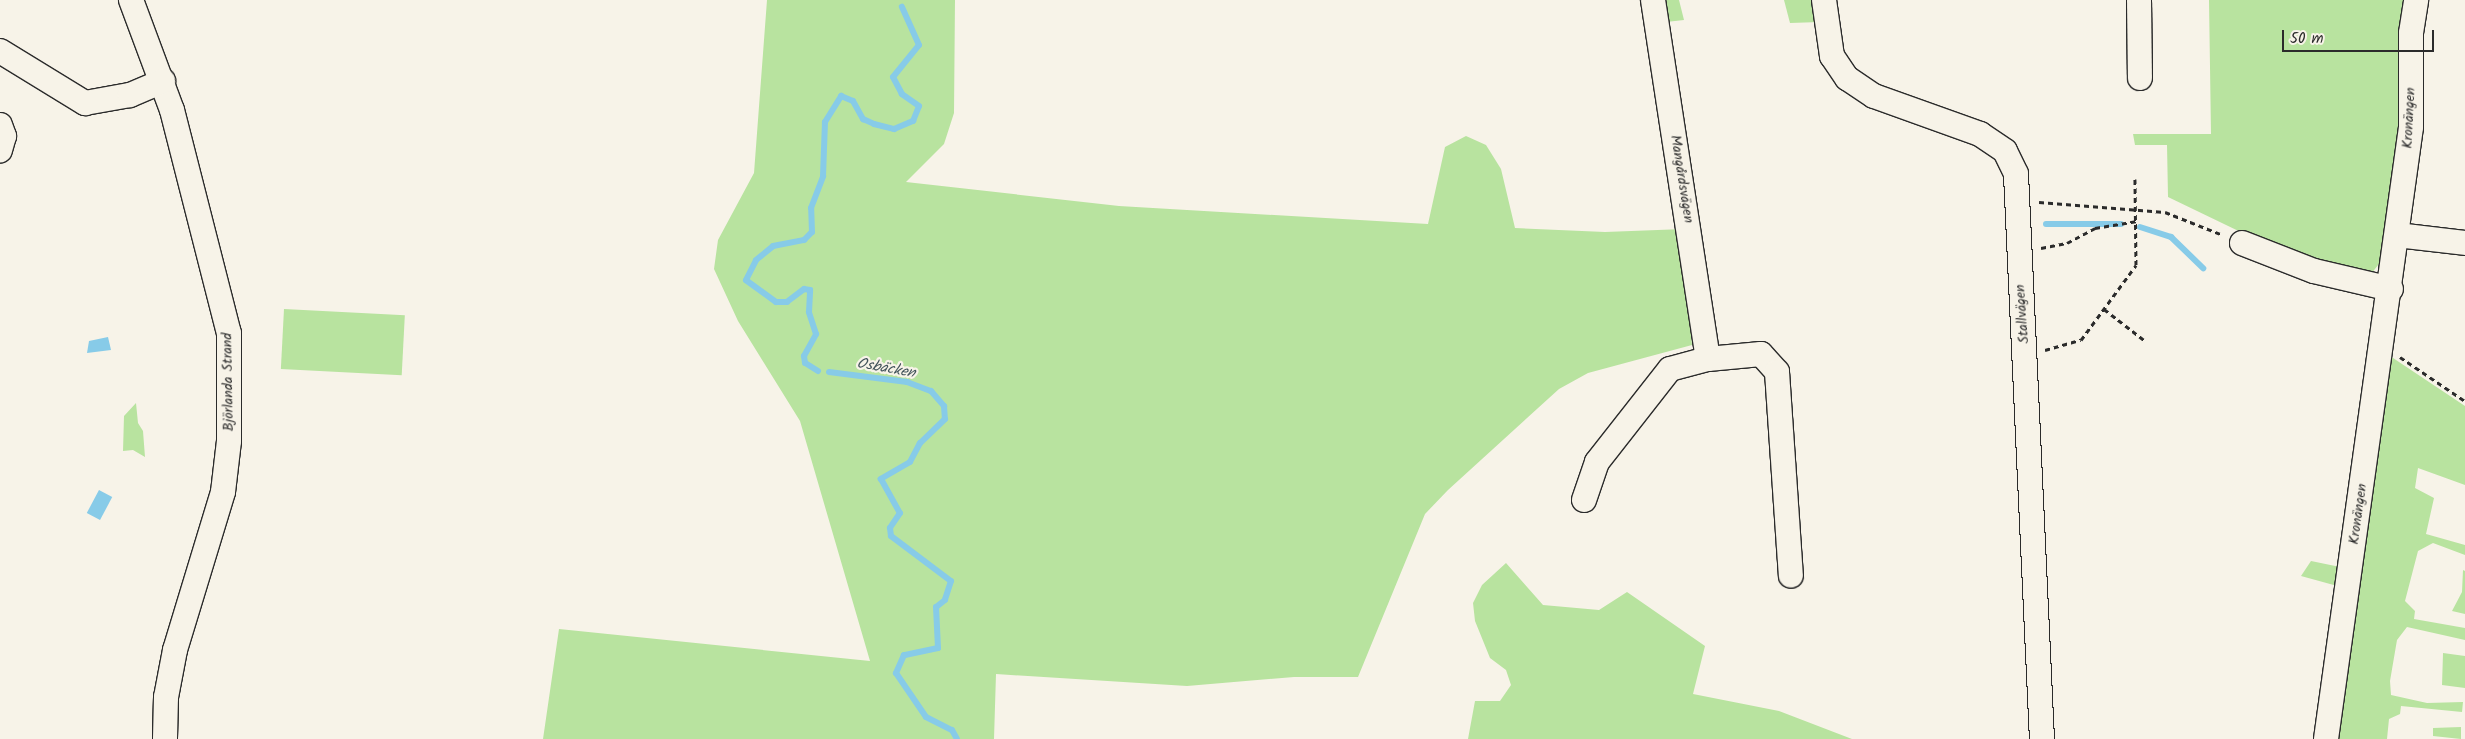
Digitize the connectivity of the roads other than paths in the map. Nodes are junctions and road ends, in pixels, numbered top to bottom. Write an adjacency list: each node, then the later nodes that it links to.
1 (131, 0): 8 (street, Björlanda Strand)
2 (1653, 0): 15 (street, Mangårdsvägen)
3 (1824, 0): 19 (street, Stallvägen)
4 (2139, 0): 7 (street)
5 (2416, 0): 11 (street, Kronängen)
6 (0, 51): 8 (street)
7 (2140, 78)
8 (163, 81): 18 (street, Björlanda Strand)
9 (0, 125): 10 (street)
10 (0, 150)
11 (2397, 235): 13 (street); 14 (street, Kronängen)
12 (2242, 243): 14 (street)
13 (2465, 243)
14 (2391, 290): 20 (street, Kronängen)
15 (1708, 359): 16 (street); 17 (street)
16 (1584, 500)
17 (1791, 576)
18 (165, 739)
19 (2042, 739)
20 (2326, 739)

